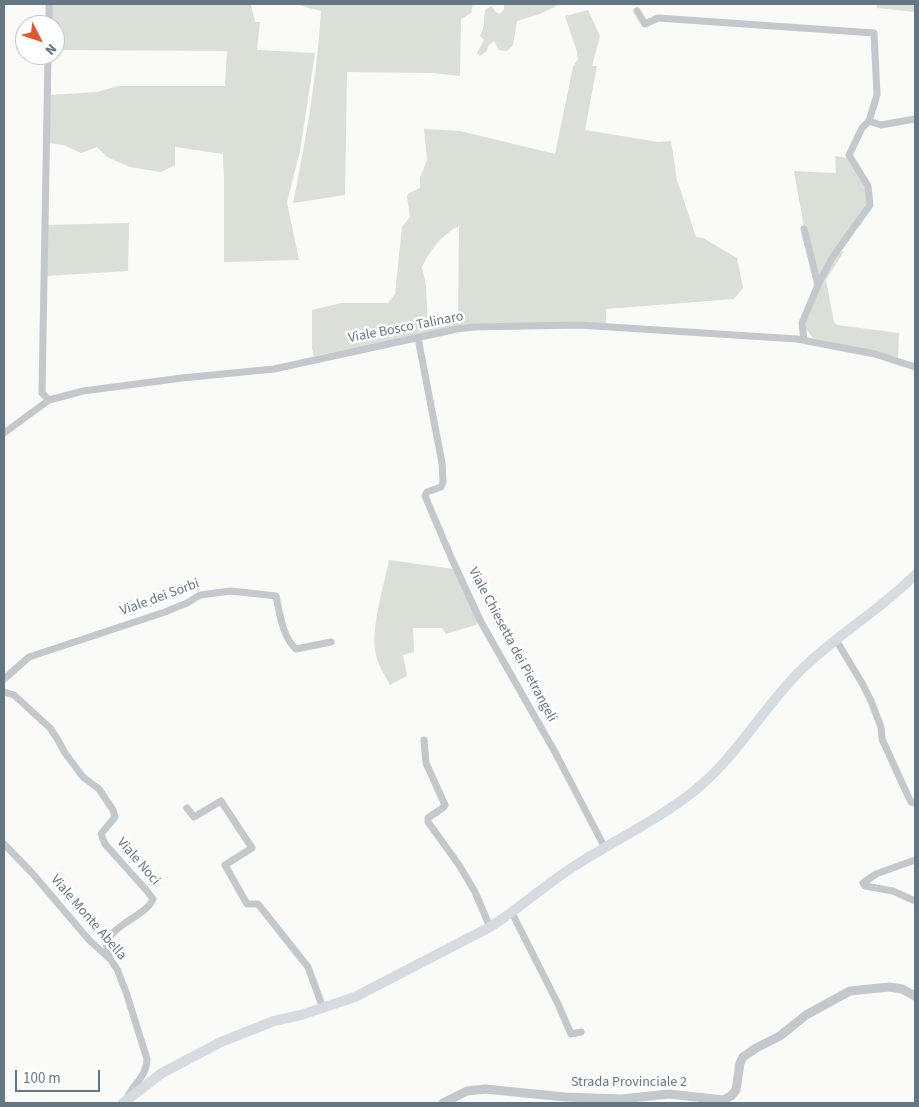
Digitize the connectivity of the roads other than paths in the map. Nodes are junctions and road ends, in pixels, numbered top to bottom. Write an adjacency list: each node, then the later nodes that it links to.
1 (638, 11): 4 (street)
2 (48, 65): 10 (street)
3 (915, 119): 4 (street)
4 (869, 121): 6 (street)
5 (804, 229): 6 (street)
6 (818, 285): 8 (street)
7 (418, 338): 8 (street, Viale Bosco Talinaro); 10 (street, Viale Bosco Talinaro); 21 (street, Viale Chiesetta dei Pietrangeli)
8 (804, 340): 9 (street, Viale Bosco Talinaro)
9 (915, 367)
10 (49, 400): 11 (street, Viale Bosco Talinaro)
11 (4, 433)
12 (915, 576): 13 (main road)
13 (836, 640): 18 (street); 21 (main road)
14 (331, 642): 15 (street, Viale dei Sorbi)
15 (4, 679)
16 (4, 692): 26 (street, Viale Noci)
17 (424, 740): 25 (street)
18 (915, 803)
19 (187, 808): 28 (street)
20 (4, 844): 26 (street, Viale Monte Abella)
21 (605, 848): 24 (main road)
22 (915, 862): 23 (street)
23 (915, 901)
24 (512, 913): 25 (main road); 29 (street)
25 (490, 927): 28 (main road)
26 (110, 959): 32 (street, Viale Monte Abella)
27 (915, 996): 31 (street, Strada Provinciale 2)
28 (323, 1008): 32 (main road)
29 (581, 1032)
30 (623, 1101): 31 (street, Strada Provinciale 2); 33 (street, Strada Provinciale 2)
31 (727, 1101)
32 (124, 1102)
33 (443, 1103)

